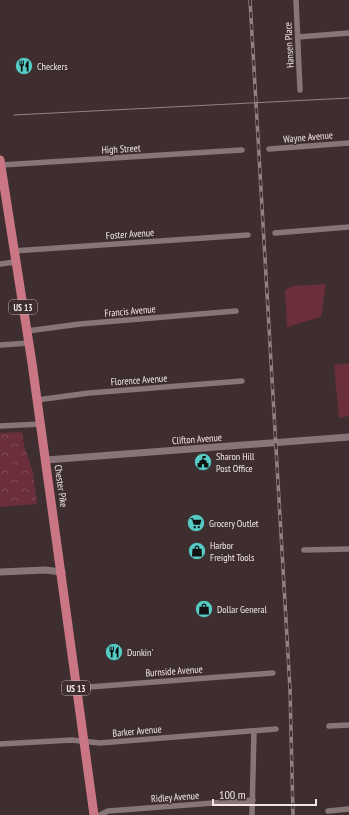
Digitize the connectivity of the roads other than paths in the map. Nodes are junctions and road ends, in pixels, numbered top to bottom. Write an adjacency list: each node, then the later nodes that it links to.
1 (296, 0): 3 (street, Hansen Place)
2 (349, 33): 3 (street)
3 (298, 37): 4 (street, Hansen Place)
4 (300, 90)
5 (349, 143): 6 (street, Wayne Avenue)
6 (269, 149)
7 (242, 150): 8 (street, High Street)
8 (0, 162): 9 (main road, Chester Pike / US 13)
9 (2, 192): 13 (main road, Chester Pike / US 13)
10 (349, 227): 11 (street)
11 (275, 233)
12 (248, 234): 13 (street, Foster Avenue)
13 (13, 251): 14 (main road, Chester Pike / US 13)
14 (15, 262): 15 (street); 17 (main road, Chester Pike / US 13)
15 (0, 264)
16 (236, 311): 17 (street, Francis Avenue)
17 (27, 331): 18 (main road, Chester Pike / US 13)
18 (29, 343): 19 (street); 21 (main road, Chester Pike / US 13)
19 (0, 345)
20 (242, 381): 21 (street, Florence Avenue)
21 (37, 400): 22 (main road, Chester Pike / US 13)
22 (41, 424): 23 (street); 25 (main road, Chester Pike / US 13)
23 (0, 426)
24 (349, 437): 25 (street, Clifton Avenue)
25 (46, 460): 29 (main road, Chester Pike / US 13)
26 (349, 549): 27 (street)
27 (304, 550)
28 (0, 572): 29 (street)
29 (62, 572): 31 (main road, Chester Pike / US 13)
30 (273, 673): 31 (street, Burnside Avenue)
31 (76, 688): 36 (main road, Chester Pike / US 13)
32 (349, 725): 33 (street)
33 (328, 726)
34 (276, 729): 35 (street, Barker Avenue)
35 (254, 730): 36 (street, Barker Avenue); 38 (street)
36 (83, 741): 37 (street, Barker Avenue); 41 (main road, Chester Pike / US 13)
37 (0, 744)
38 (253, 800): 42 (street, Ridley Avenue); 43 (street)
39 (349, 809): 40 (street)
40 (328, 812)
41 (94, 815)
42 (100, 815)
43 (252, 815)

